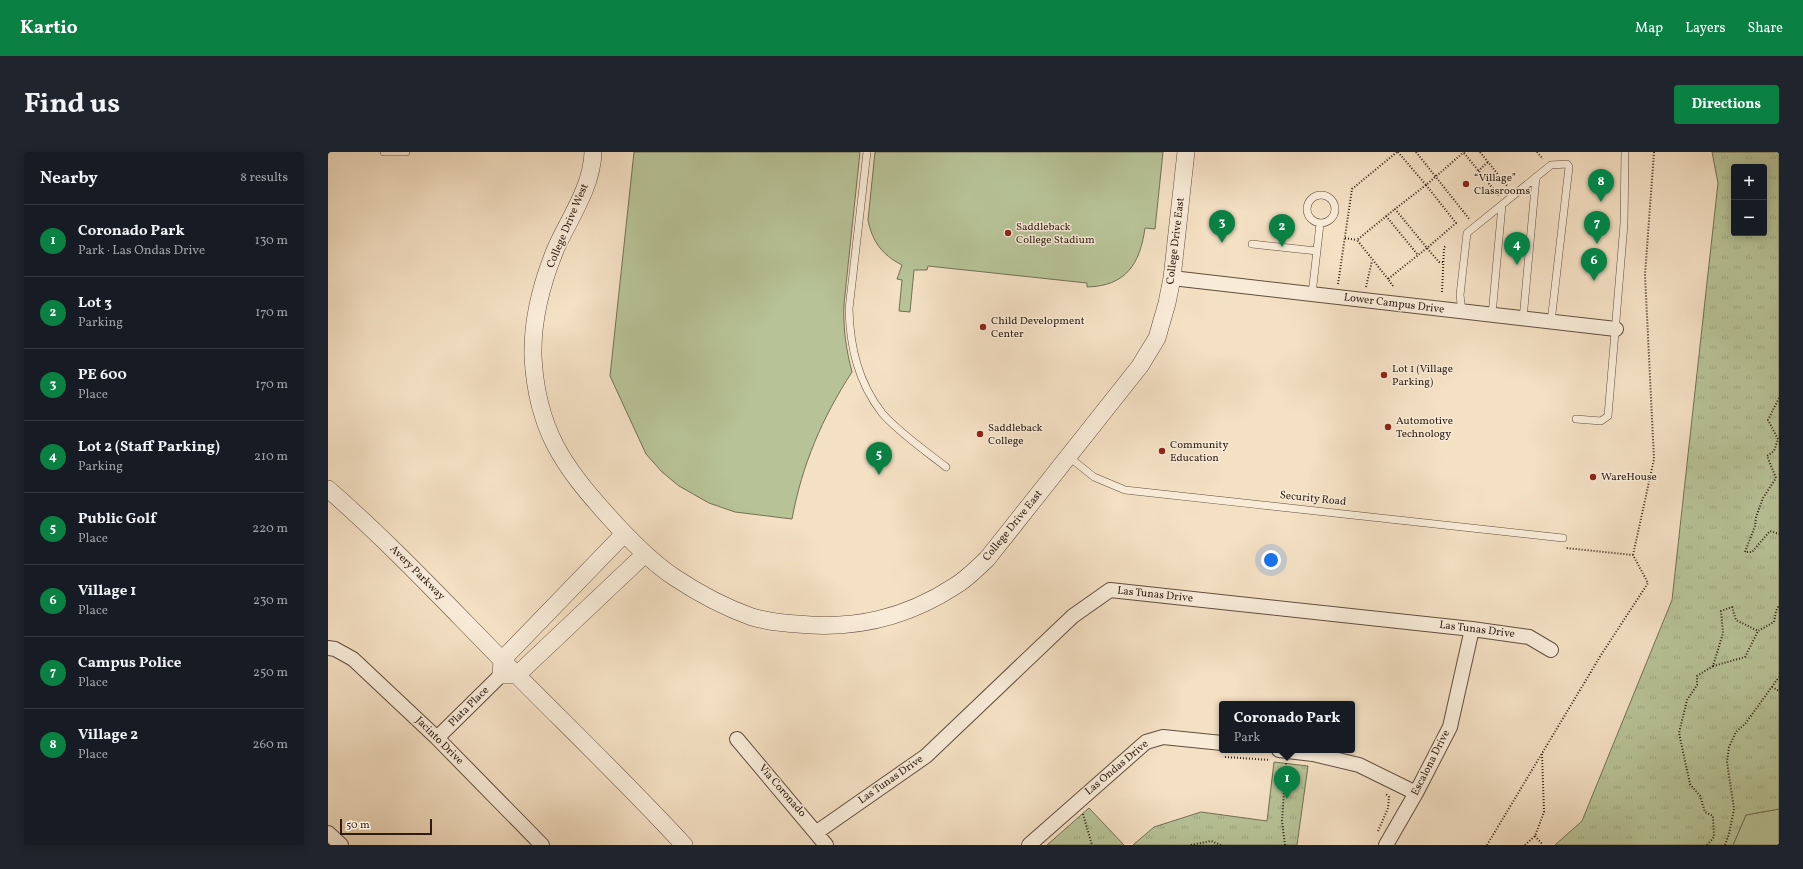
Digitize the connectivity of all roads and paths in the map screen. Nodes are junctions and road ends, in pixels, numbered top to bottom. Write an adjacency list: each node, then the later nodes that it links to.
1 (384, 152): 2 (lane)
2 (406, 152)
3 (593, 152): 54 (street, College Drive West)
4 (867, 152): 52 (lane)
5 (1186, 152): 37 (street, College Drive East)
6 (1397, 152): 18 (path); 28 (path)
7 (1416, 152): 16 (path)
8 (1464, 152): 15 (path); 16 (path)
9 (1537, 152): 13 (path)
10 (1625, 152): 48 (lane)
11 (1654, 152): 58 (path)
12 (1482, 153): 14 (path)
13 (1543, 160)
14 (1489, 162): 15 (path); 19 (path)
15 (1478, 171): 20 (path)
16 (1436, 177): 18 (path); 24 (path)
17 (1536, 177): 21 (lane); 46 (lane); 47 (lane)
18 (1426, 185): 22 (path); 25 (path)
19 (1510, 188)
20 (1499, 197)
21 (1502, 205): 44 (lane); 45 (lane)
22 (1396, 209): 23 (path); 32 (path)
23 (1386, 216): 29 (path); 34 (path)
24 (1470, 220)
25 (1456, 223): 27 (path); 32 (path)
26 (1320, 224): 26 (lane); 33 (lane)
27 (1460, 228)
28 (1345, 238): 29 (path); 39 (path)
29 (1357, 240): 35 (path)
30 (1252, 244): 33 (lane)
31 (1446, 245): 36 (path)
32 (1427, 248): 34 (path); 36 (path)
33 (1317, 251): 43 (lane)
34 (1418, 255): 38 (path)
35 (1373, 260): 38 (path); 41 (path)
36 (1444, 262): 42 (path)
37 (1172, 278): 43 (street, Lower Campus Drive); 51 (street, College Drive East)
38 (1388, 279): 40 (path)
39 (1338, 284)
40 (1393, 286)
41 (1366, 287)
42 (1442, 292)
43 (1312, 294): 44 (street, Lower Campus Drive)
44 (1462, 312): 45 (street, Lower Campus Drive)
45 (1492, 315): 46 (street, Lower Campus Drive)
46 (1523, 319): 47 (street, Lower Campus Drive)
47 (1551, 322): 48 (street, Lower Campus Drive)
48 (1616, 329): 50 (lane)
49 (1779, 398): 55 (path)
50 (1576, 419)
51 (1069, 457): 56 (lane, Security Road); 57 (street, College Drive East)
52 (946, 467)
53 (328, 489): 65 (street, Avery Parkway)
54 (624, 534): 57 (street, College Drive East); 65 (street)
55 (1779, 534)
56 (1563, 538): 58 (path)
57 (646, 554): 65 (street)
58 (1633, 555): 73 (path)
59 (1779, 605): 61 (path)
60 (1472, 629): 63 (street, Las Tunas Drive); 76 (street, Escalona Drive); 78 (street, Las Tunas Drive)
61 (1758, 631): 64 (path); 64 (path)
62 (328, 648): 69 (street, Jacinto Drive)
63 (1550, 650)
64 (1713, 666): 95 (path)
65 (507, 670): 69 (street, Plata Place); 84 (street, Avery Parkway)
66 (1779, 677): 67 (path)
67 (1772, 687): 68 (path); 96 (path)
68 (1779, 691)
69 (437, 738): 83 (street, Jacinto Drive)
70 (737, 739): 78 (street, Via Coronado)
71 (1219, 749): 86 (street, Las Ondas Drive)
72 (1246, 753): 74 (path)
73 (1542, 753): 81 (path); 92 (path)
74 (1279, 757): 76 (street); 90 (path)
75 (1383, 792): 80 (path)
76 (1416, 793): 91 (street, Escalona Drive)
77 (1082, 811): 87 (path)
78 (817, 832): 85 (street, Via Coronado)
79 (328, 833): 82 (street)
80 (1377, 833)
81 (1535, 836): 93 (path); 94 (path)
82 (341, 845)
83 (542, 845)
84 (684, 845)
85 (826, 845)
86 (1029, 845)
87 (1092, 845)
88 (1191, 845): 89 (path)
89 (1221, 845)
90 (1285, 845)
91 (1386, 845)
92 (1487, 845)
93 (1525, 845)
94 (1543, 845)
95 (1707, 845)
96 (1725, 845)

